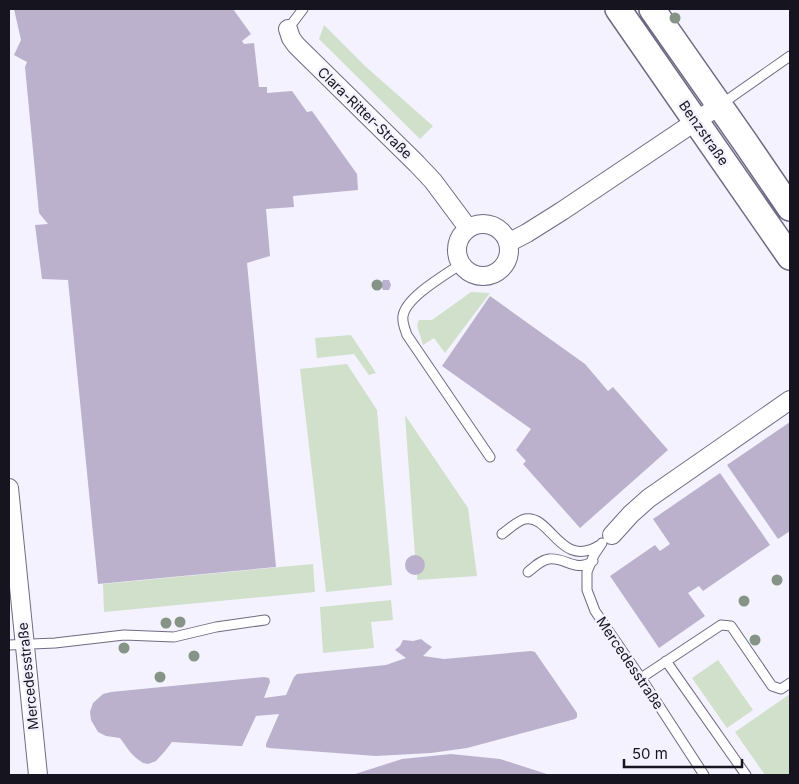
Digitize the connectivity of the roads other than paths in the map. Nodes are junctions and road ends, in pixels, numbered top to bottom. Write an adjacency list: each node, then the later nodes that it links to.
1 (303, 9): 4 (lane)
2 (618, 9): 7 (main road, Benzstraße)
3 (652, 9): 6 (main road, Benzstraße)
4 (288, 29): 9 (street, Clara-Ritter-Straße)
5 (790, 56): 6 (lane)
6 (720, 105): 7 (street); 8 (main road, Benzstraße)
7 (696, 121): 10 (street); 11 (main road, Benzstraße)
8 (790, 208)
9 (468, 228): 10 (street); 12 (street)
10 (508, 243): 12 (street)
11 (790, 257)
12 (461, 264): 14 (lane)
13 (790, 400): 18 (street)
14 (490, 457)
15 (9, 488): 16 (street, Mercedesstraße)
16 (9, 494): 22 (street, Mercedesstraße)
17 (502, 534): 18 (lane)
18 (607, 539): 19 (lane, Mercedesstraße); 19 (lane)
19 (590, 563): 20 (lane); 24 (lane, Mercedesstraße)
20 (528, 572)
21 (265, 620): 22 (lane)
22 (17, 644): 26 (street, Mercedesstraße)
23 (666, 661): 24 (lane); 25 (lane); 28 (lane)
24 (641, 678): 27 (lane, Mercedesstraße)
25 (790, 682)
26 (38, 775)
27 (704, 775)
28 (746, 775)

